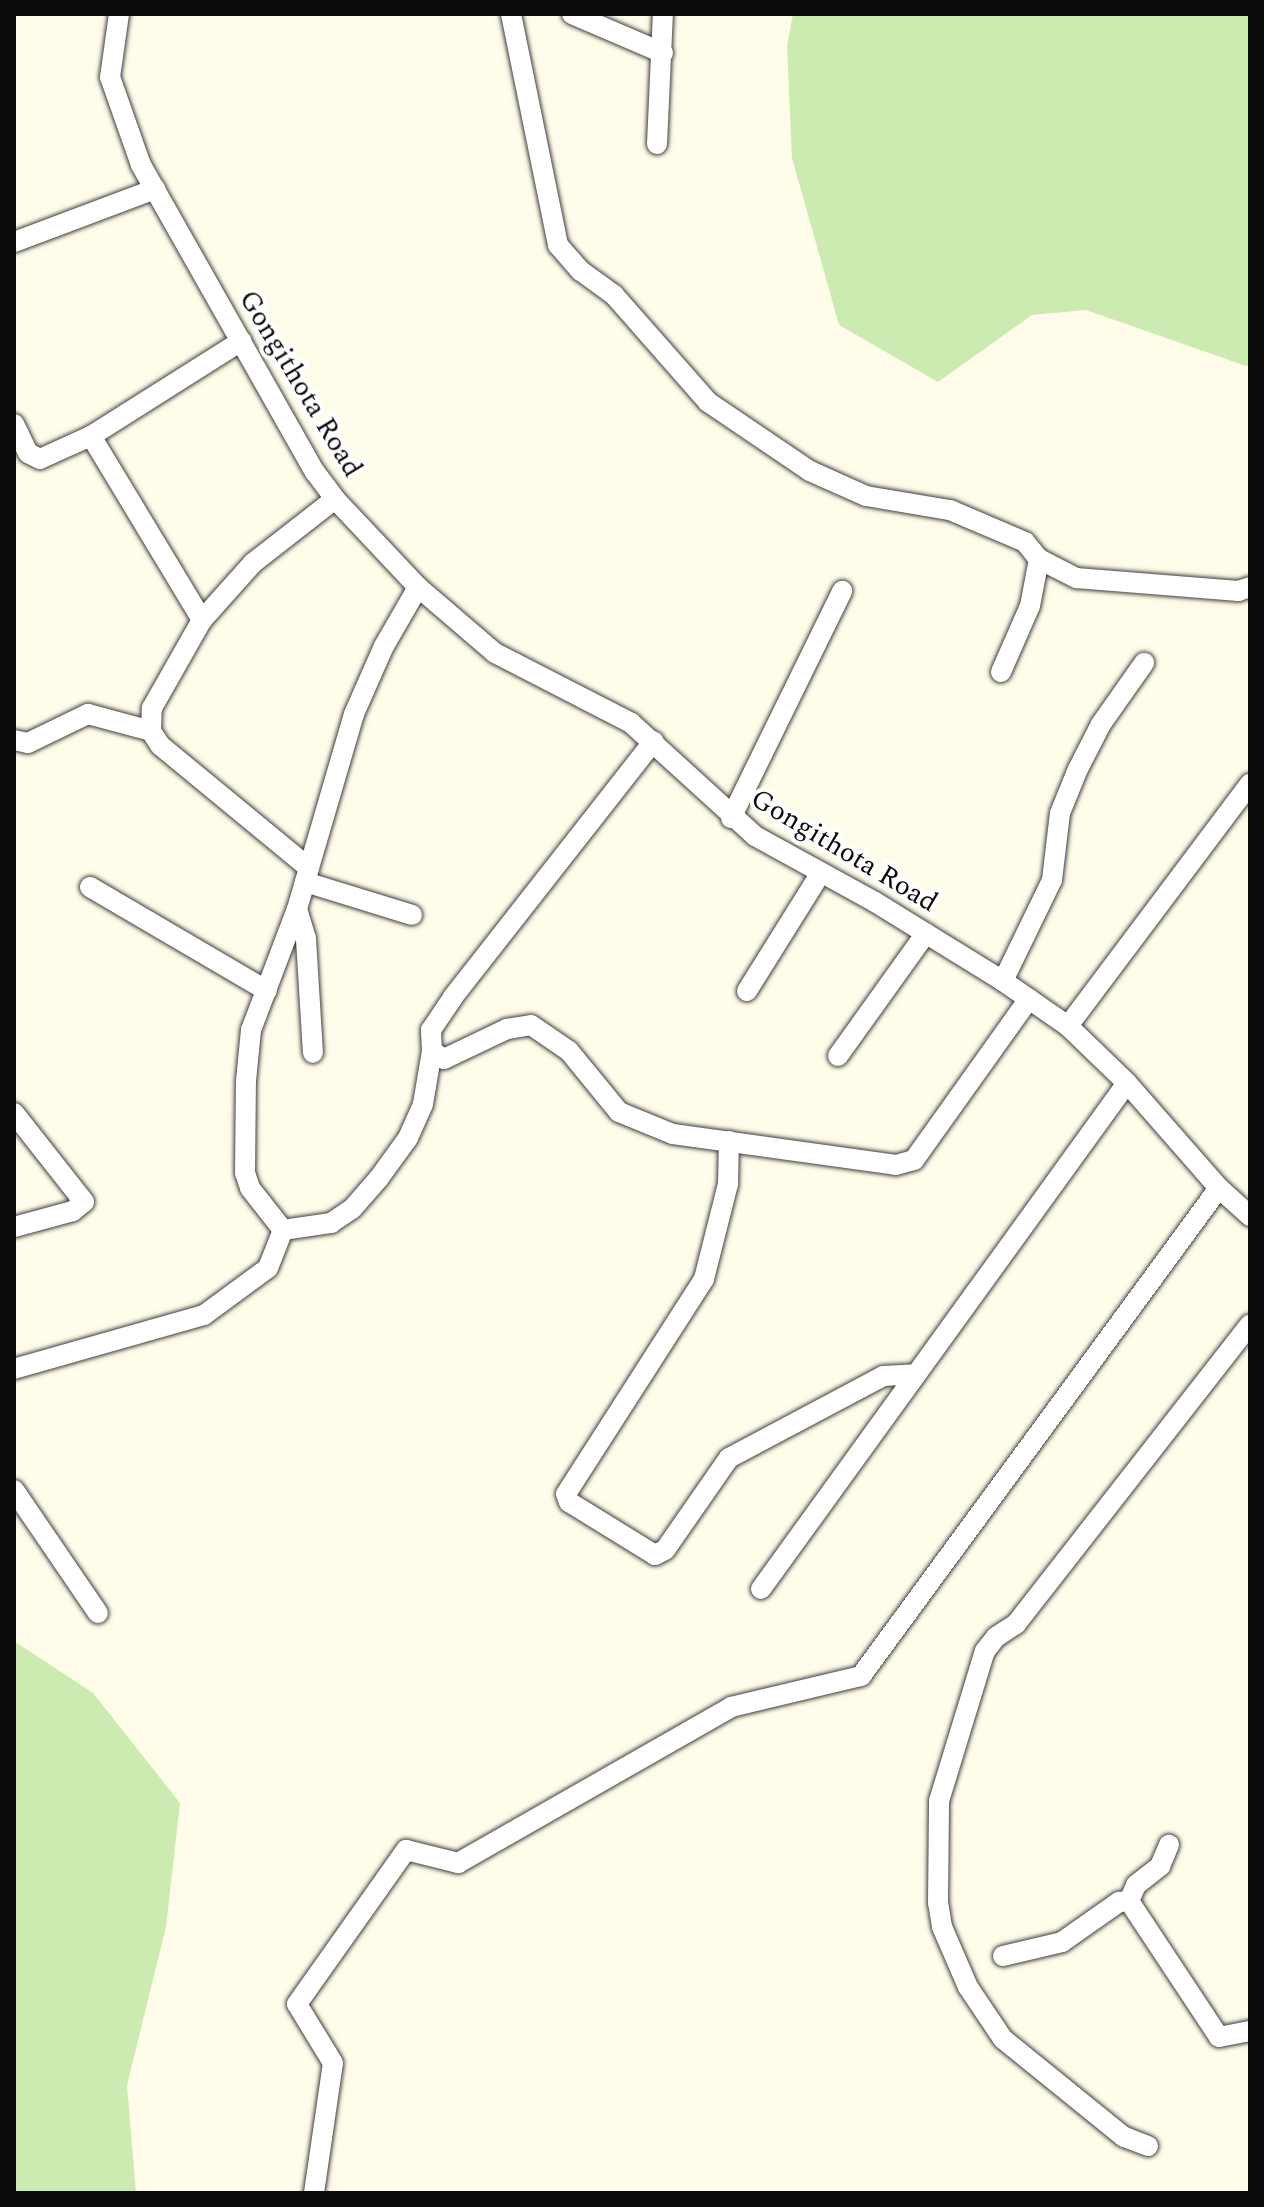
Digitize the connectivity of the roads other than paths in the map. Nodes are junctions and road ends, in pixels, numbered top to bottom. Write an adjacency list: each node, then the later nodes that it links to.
1 (119, 14): 7 (street, Gongithota Road)
2 (511, 14): 13 (street)
3 (572, 14): 5 (street)
4 (663, 14): 5 (street)
5 (663, 53): 6 (street)
6 (657, 144)
7 (155, 189): 8 (street); 9 (street, Gongithota Road)
8 (14, 242)
9 (241, 341): 11 (street); 12 (street, Gongithota Road)
10 (14, 424): 11 (street)
11 (91, 436): 17 (street)
12 (335, 499): 14 (street, Gongithota Road); 17 (street)
13 (1039, 559): 15 (street); 19 (street)
14 (418, 587): 22 (street, Gongithota Road); 26 (street)
15 (1250, 587)
16 (842, 591): 24 (street)
17 (202, 620): 20 (street)
18 (1144, 663): 31 (street)
19 (1001, 672)
20 (151, 731): 21 (street); 26 (street)
21 (14, 740)
22 (654, 741): 24 (street, Gongithota Road); 36 (street)
23 (1250, 784): 35 (street)
24 (731, 818): 25 (street, Gongithota Road)
25 (820, 874): 30 (street, Gongithota Road); 33 (street)
26 (307, 875): 28 (street); 29 (street)
27 (90, 887): 32 (street)
28 (297, 909): 32 (street); 37 (street)
29 (412, 915)
30 (926, 933): 31 (street, Gongithota Road); 38 (street)
31 (1003, 981): 34 (street, Gongithota Road)
32 (267, 991): 45 (street)
33 (747, 991)
34 (1029, 999): 35 (street, Gongithota Road); 41 (street)
35 (1068, 1026): 39 (street, Gongithota Road)
36 (432, 1051): 41 (street); 45 (street)
37 (313, 1053)
38 (838, 1056)
39 (1127, 1083): 42 (street, Gongithota Road); 48 (street)
40 (14, 1113): 44 (street)
41 (729, 1141): 48 (street)
42 (1219, 1188): 43 (street, Gongithota Road); 57 (street)
43 (1250, 1216)
44 (14, 1227)
45 (283, 1230): 47 (street)
46 (1250, 1325): 56 (street)
47 (14, 1369)
48 (916, 1374): 50 (street)
49 (14, 1490): 51 (street)
50 (761, 1589)
51 (98, 1613)
52 (1169, 1845): 53 (street)
53 (1129, 1901): 54 (street); 55 (street)
54 (1003, 1956)
55 (1250, 2031)
56 (1148, 2146)
57 (314, 2193)

